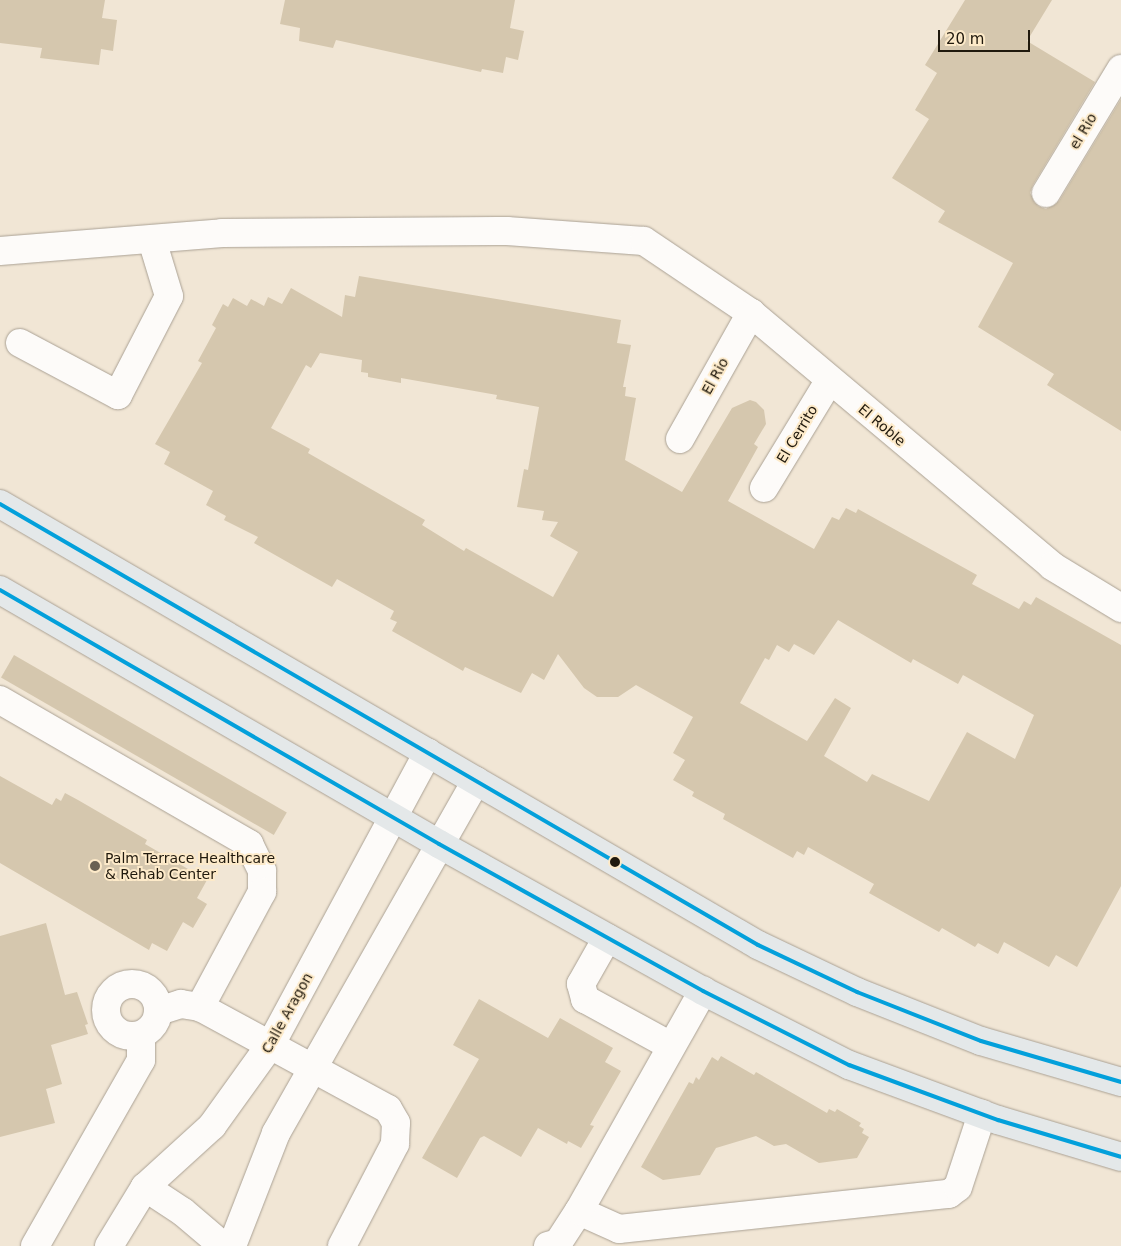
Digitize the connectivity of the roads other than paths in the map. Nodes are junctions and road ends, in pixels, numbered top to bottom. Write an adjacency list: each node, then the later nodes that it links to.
1 (1121, 69): 2 (street, el Rio)
2 (1046, 193)
3 (152, 240): 4 (street); 5 (street, El Roble); 6 (street)
4 (0, 251)
5 (750, 313): 7 (street, El Roble); 8 (street, El Rio)
6 (20, 343)
7 (829, 381): 9 (street, El Cerrito); 12 (street, El Roble)
8 (680, 439)
9 (764, 488)
10 (0, 504): 14 (main road)
11 (0, 590): 16 (main road)
12 (1121, 608)
13 (0, 700): 20 (street)
14 (428, 753): 15 (main road); 16 (street, Calle Aragon)
15 (476, 781): 17 (street); 26 (main road)
16 (394, 817): 17 (main road); 23 (street, Calle Aragon)
17 (439, 844): 18 (main road); 25 (street)
18 (607, 938): 19 (main road); 24 (street)
19 (703, 991): 24 (street); 27 (main road)
20 (200, 1007): 21 (street); 23 (street)
21 (159, 1011): 22 (street); 22 (street)
22 (141, 1035): 31 (street)
23 (271, 1044): 25 (street); 29 (street, Calle Aragon)
24 (671, 1046): 30 (street)
25 (313, 1067): 34 (street); 35 (street)
26 (1121, 1082)
27 (982, 1114): 28 (main road); 30 (street)
28 (1121, 1157)
29 (145, 1187): 32 (street, Calle Aragon); 33 (street)
30 (579, 1211): 36 (street)
31 (34, 1246)
32 (109, 1246)
33 (223, 1246)
34 (232, 1246)
35 (342, 1246)
36 (548, 1246)

